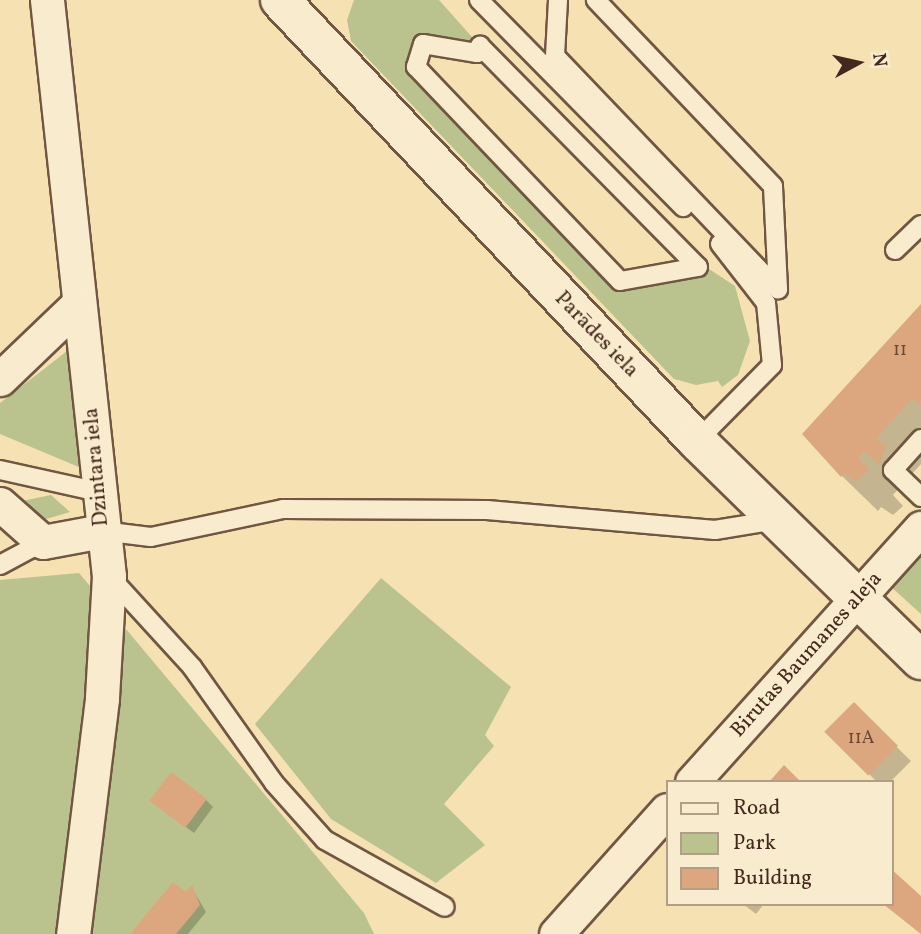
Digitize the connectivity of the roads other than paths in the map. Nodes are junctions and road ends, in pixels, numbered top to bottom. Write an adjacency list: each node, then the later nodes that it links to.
1 (47, 0): 10 (street, Dzintara iela)
2 (479, 0): 6 (lane)
3 (558, 0): 6 (lane)
4 (596, 0): 6 (lane)
5 (292, 4): 13 (street, Parādes iela)
6 (610, 123): 7 (lane); 13 (lane)
7 (583, 151): 7 (lane)
8 (921, 225): 9 (lane)
9 (895, 250)
10 (75, 307): 11 (street); 15 (street, Dzintara iela)
11 (0, 379)
12 (921, 439): 16 (lane)
13 (697, 441): 18 (street, Parādes iela)
14 (0, 470): 15 (lane)
15 (99, 492): 20 (street, Dzintara iela)
16 (921, 497)
17 (0, 504): 21 (street)
18 (778, 520): 20 (lane); 24 (street, Parādes iela)
19 (921, 528): 24 (street, Birutas Baumanes aleja)
20 (102, 531): 21 (street); 23 (street, Dzintara iela)
21 (43, 542): 22 (lane)
22 (0, 565)
23 (109, 576): 28 (lane); 29 (street, Dzintara iela)
24 (857, 598): 25 (street, Parādes iela); 26 (street, Birutas Baumanes aleja)
25 (921, 660)
26 (694, 780)
27 (666, 811): 30 (street)
28 (445, 907)
29 (73, 934)
30 (556, 934)

